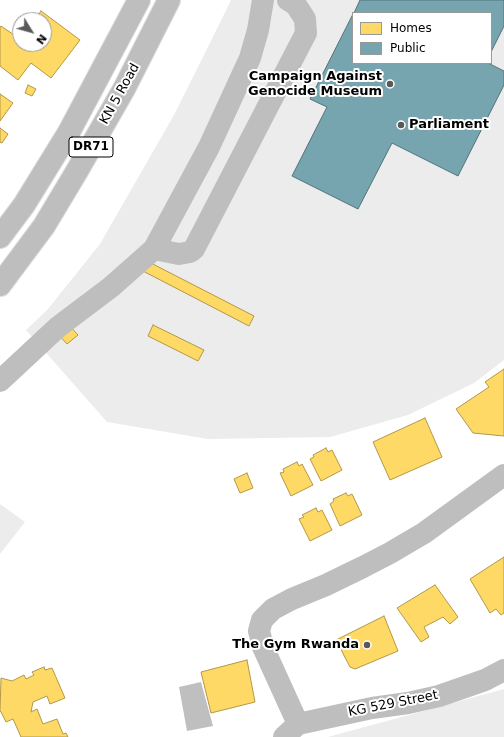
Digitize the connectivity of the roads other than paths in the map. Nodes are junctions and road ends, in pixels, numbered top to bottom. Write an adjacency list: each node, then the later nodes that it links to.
1 (139, 0): 5 (main road, KN 5 Road / DR71)
2 (169, 0): 7 (main road, KN 5 Road / DR71)
3 (263, 0): 6 (main road)
4 (288, 0): 6 (main road)
5 (0, 237)
6 (154, 249): 8 (main road)
7 (0, 285)
8 (0, 381)
9 (499, 479): 11 (main road)
10 (504, 670): 11 (main road, KG 529 Street)
11 (291, 730)

